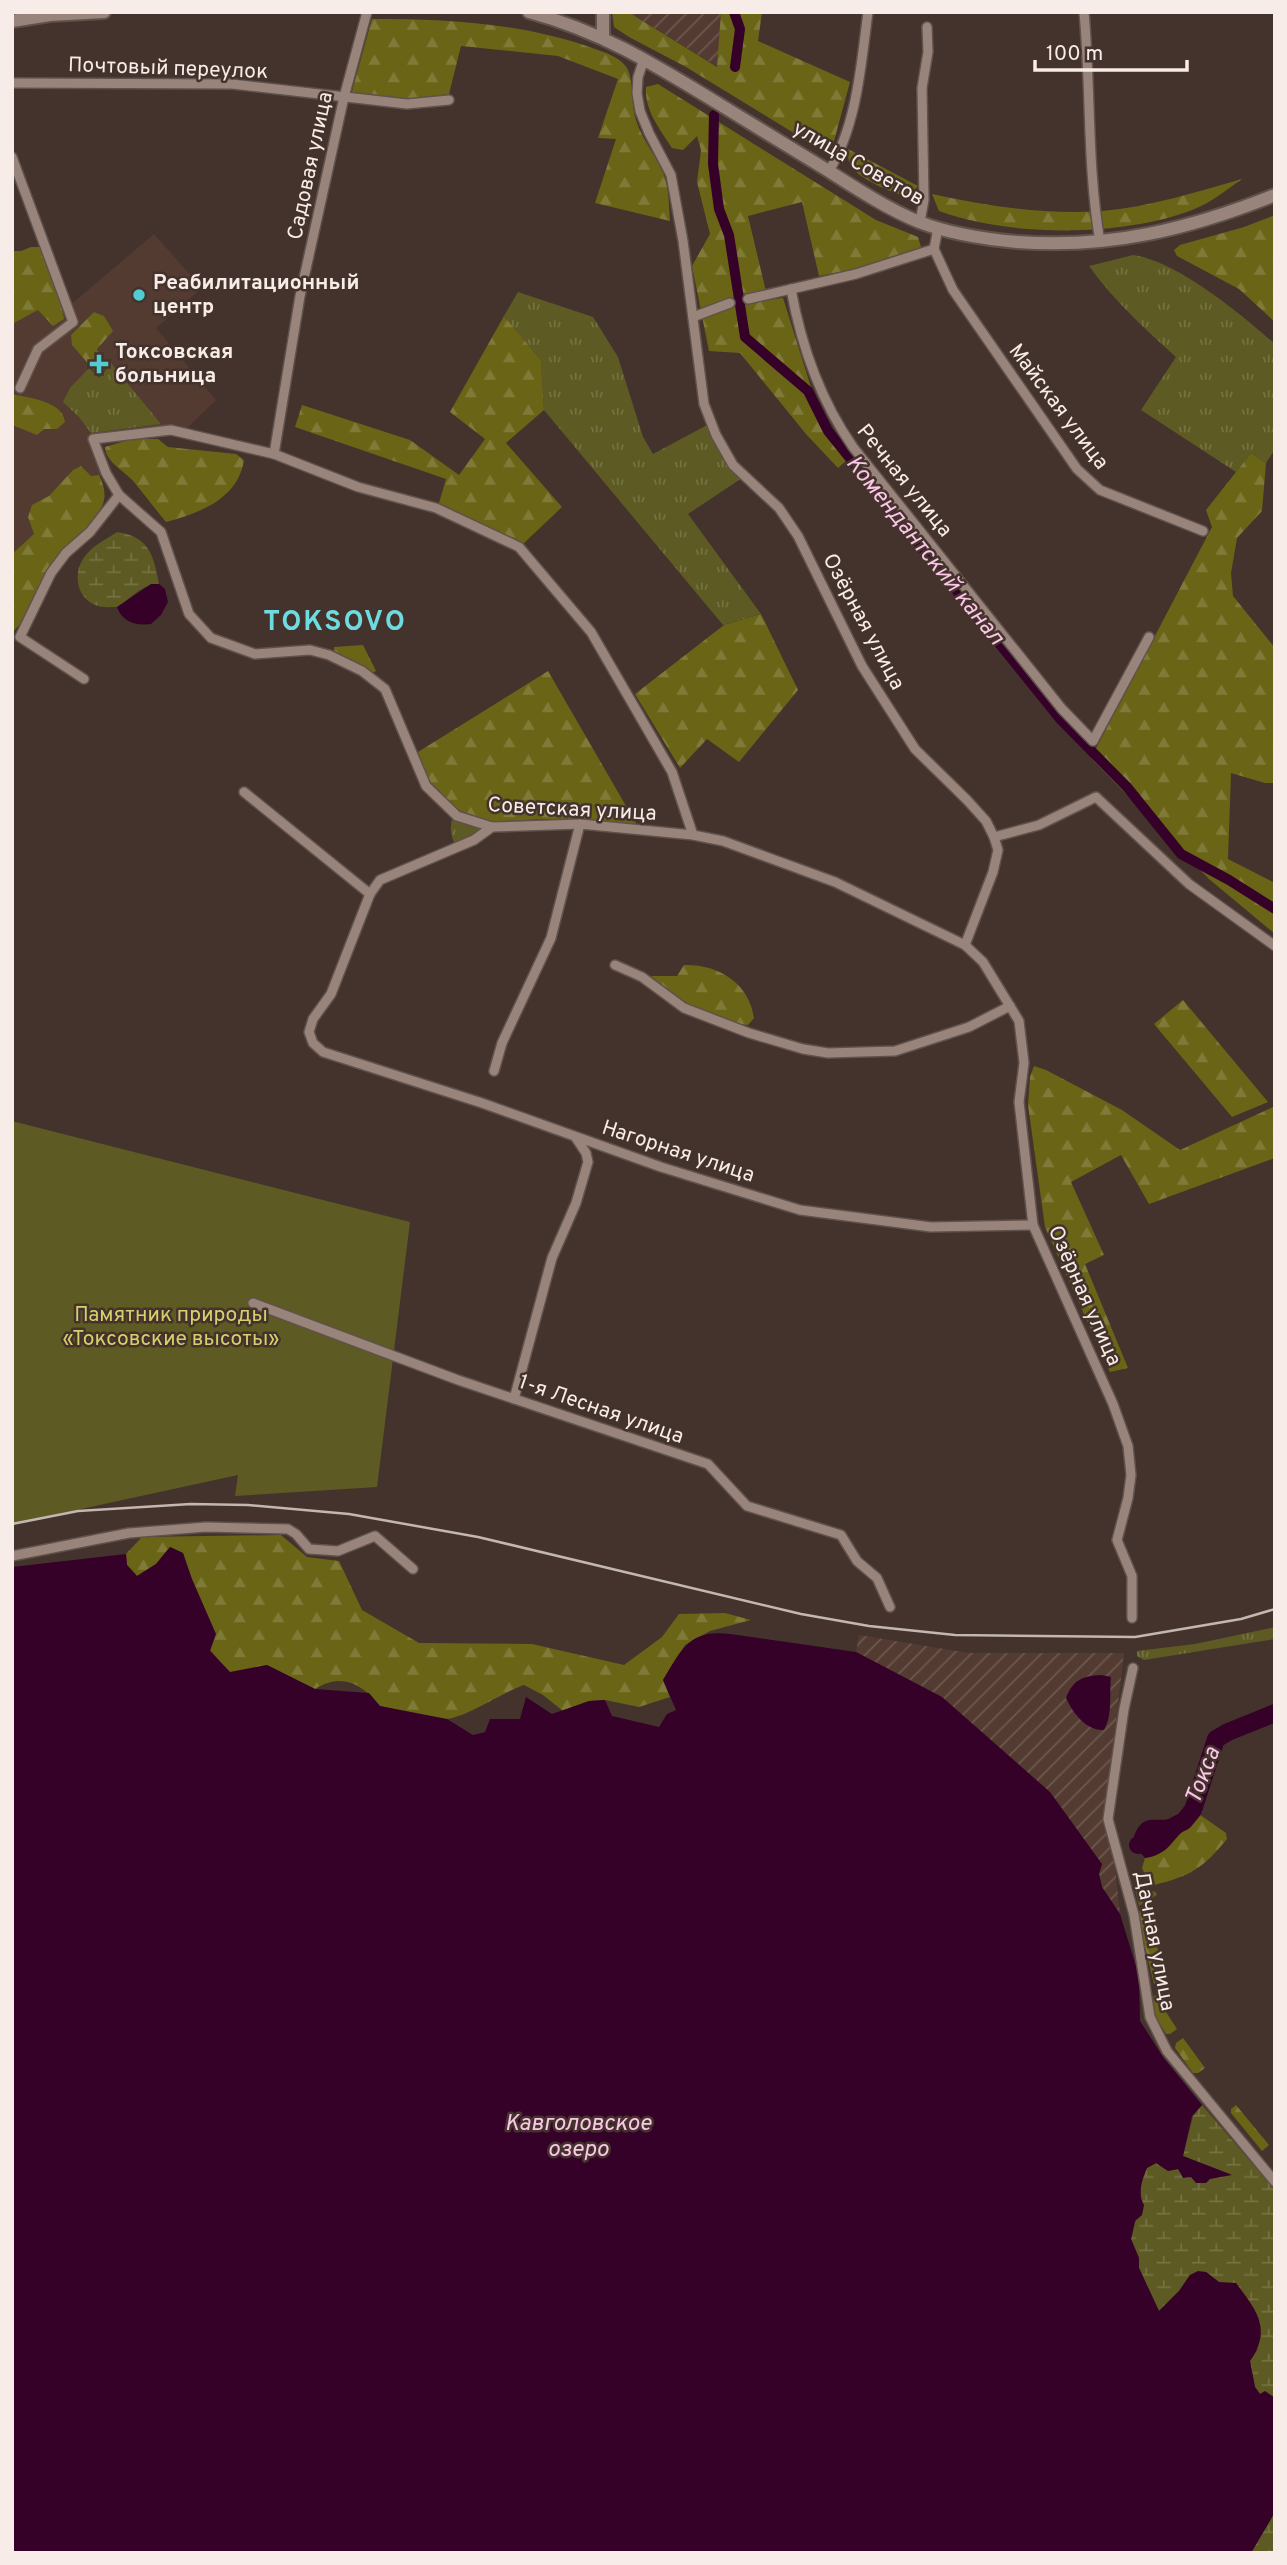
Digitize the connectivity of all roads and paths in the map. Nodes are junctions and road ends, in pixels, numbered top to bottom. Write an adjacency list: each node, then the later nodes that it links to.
1 (104, 12): 7 (main road)
2 (367, 12): 12 (street, Садовая улица)
3 (530, 12): 9 (main road, улица Советов)
4 (603, 12): 9 (main road)
5 (868, 12): 15 (street)
6 (1084, 12): 19 (street)
7 (12, 21)
8 (927, 27): 17 (street)
9 (603, 37): 10 (main road, улица Советов)
10 (644, 59): 15 (main road, улица Советов); 24 (street, Озёрная улица)
11 (12, 83): 12 (street, Почтовый переулок)
12 (344, 97): 13 (street, Почтовый переулок); 26 (street, Садовая улица)
13 (449, 100)
14 (12, 157): 25 (street)
15 (829, 171): 17 (main road, улица Советов)
16 (1275, 195): 19 (main road, улица Советов)
17 (920, 222): 18 (main road, улица Советов)
18 (939, 228): 19 (main road, улица Советов); 20 (street)
19 (1100, 242)
20 (934, 249): 21 (street); 28 (street, Майская улица)
21 (792, 289): 22 (street); 29 (street, Речная улица)
22 (748, 299)
23 (730, 303): 24 (street)
24 (693, 317): 35 (street, Озёрная улица)
25 (20, 388)
26 (274, 454): 27 (street); 34 (street)
27 (119, 495): 30 (street); 33 (street, Советская улица)
28 (1203, 531)
29 (1149, 636)
30 (84, 679)
31 (244, 792): 36 (street)
32 (580, 824): 33 (street, Советская улица); 34 (street, Советская улица); 41 (street)
33 (492, 827): 36 (street)
34 (693, 835): 37 (street, Советская улица)
35 (994, 837): 37 (street); 38 (street)
36 (370, 894): 42 (street, Нагорная улица)
37 (965, 945): 40 (street, Озёрная улица)
38 (1275, 946)
39 (615, 965): 40 (street)
40 (1010, 1006): 43 (street, Озёрная улица)
41 (494, 1071)
42 (575, 1137): 43 (street, Нагорная улица); 45 (street)
43 (1034, 1225): 49 (street, Озёрная улица)
44 (253, 1303): 45 (street, 1-я Лесная улица)
45 (514, 1399): 48 (street, 1-я Лесная улица)
46 (12, 1556): 47 (street)
47 (413, 1569)
48 (890, 1607)
49 (1132, 1618)
50 (1133, 1668): 51 (street, Дачная улица)
51 (1275, 2182)

